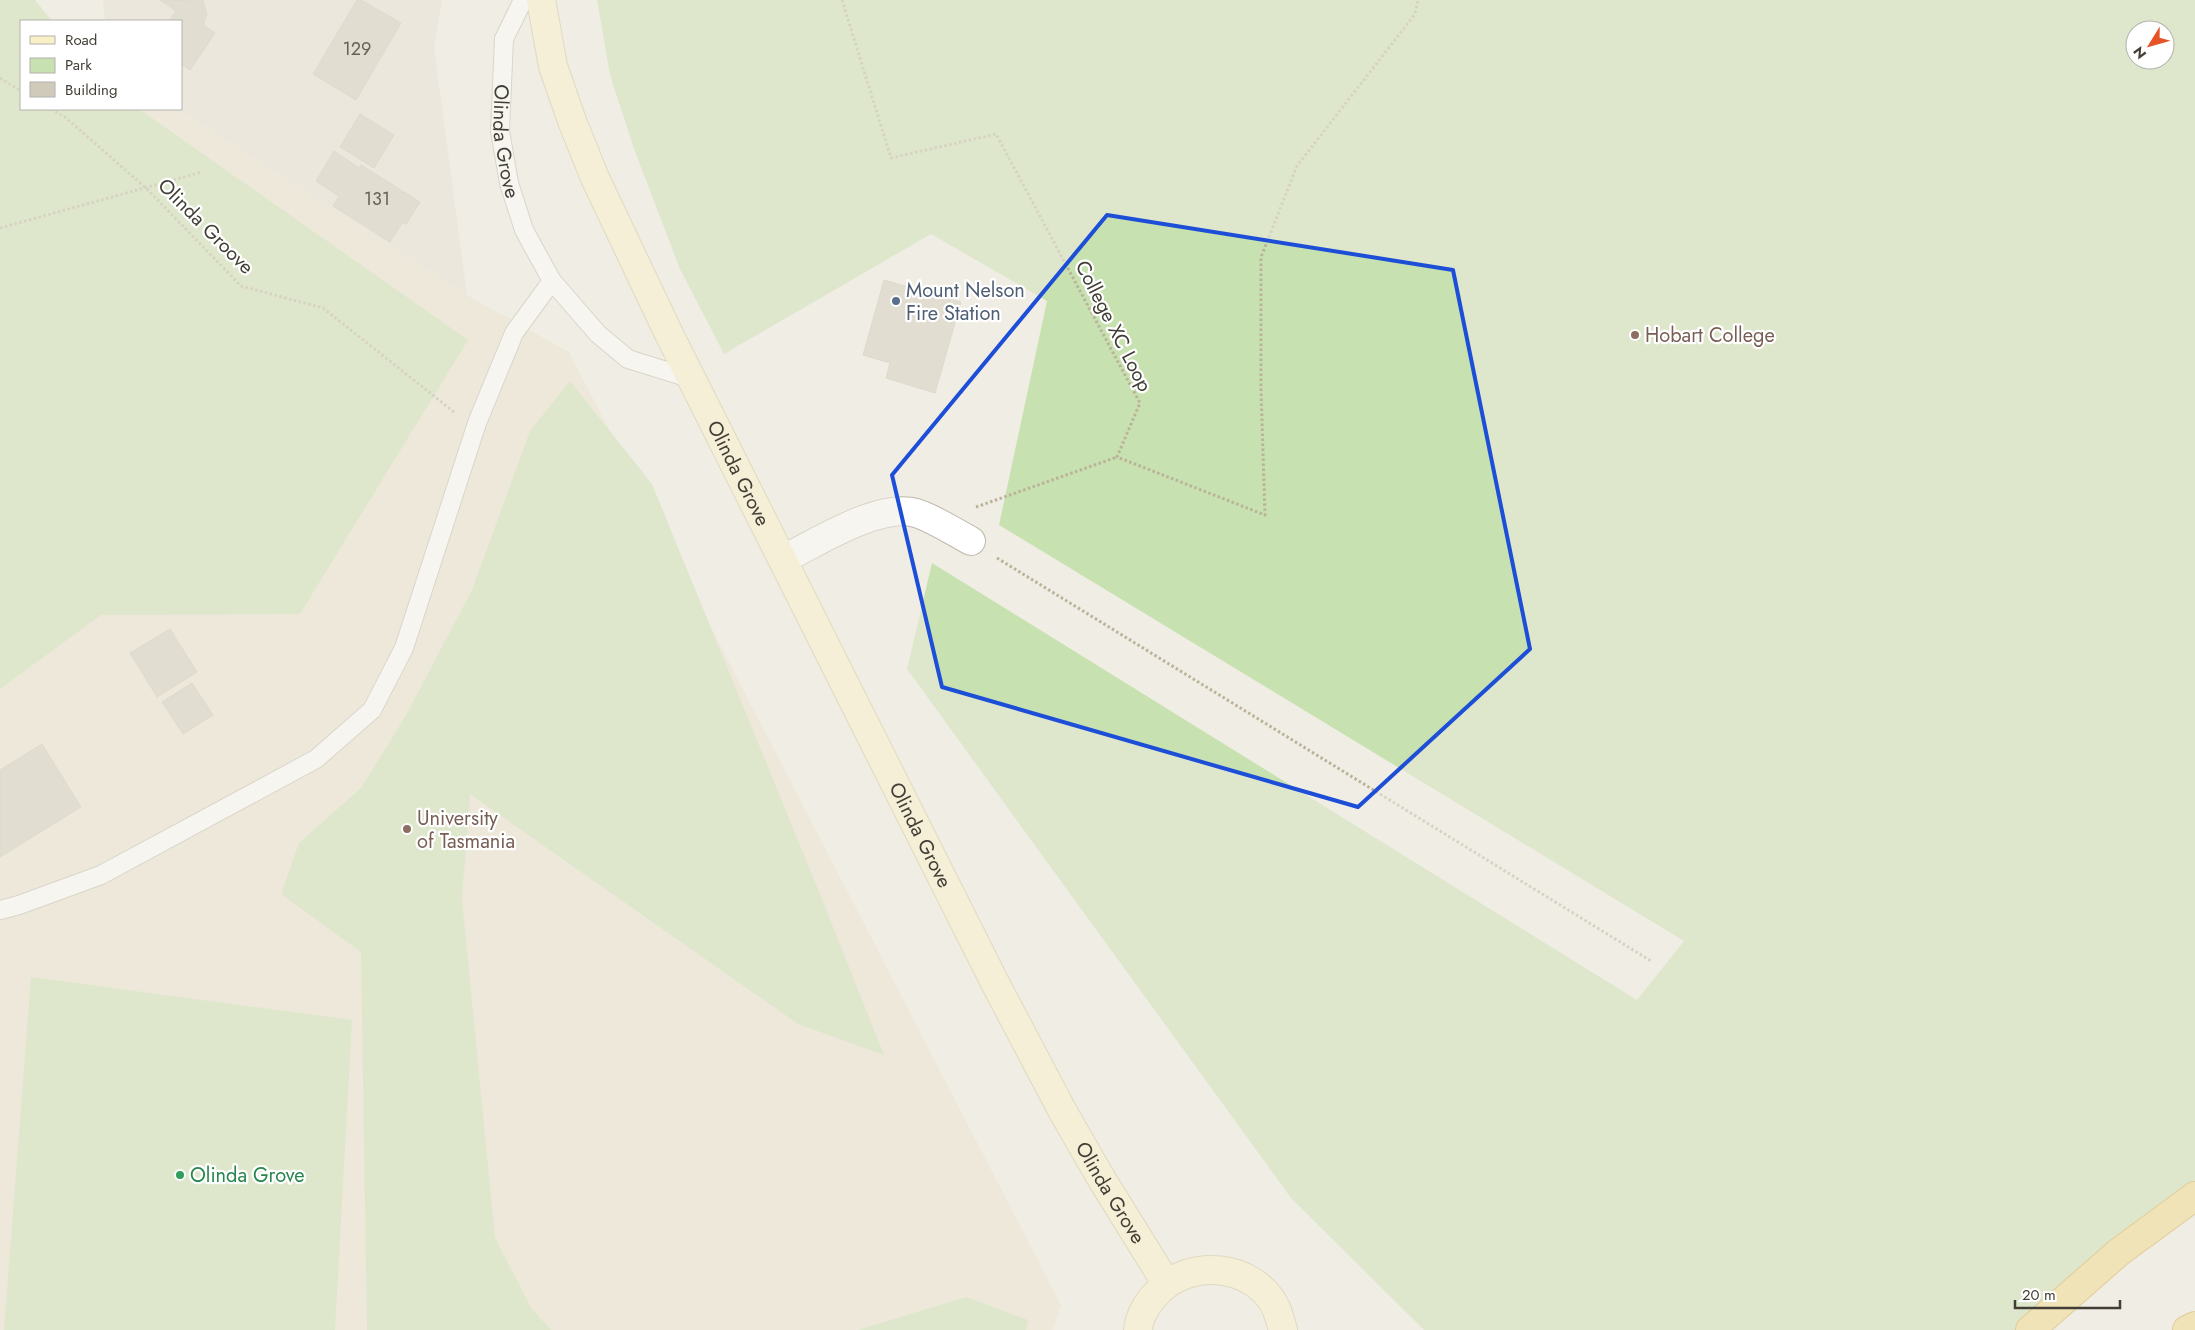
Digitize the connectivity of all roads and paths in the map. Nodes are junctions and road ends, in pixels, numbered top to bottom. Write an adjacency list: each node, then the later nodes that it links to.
1 (523, 0): 11 (lane, Olinda Grove)
2 (541, 0): 12 (main road, Olinda Grove)
3 (842, 0): 14 (path, College XC Loop)
4 (1418, 0): 14 (path)
5 (0, 78): 6 (path)
6 (20, 90)
7 (53, 110): 9 (path, Olinda Groove)
8 (202, 172): 9 (path)
9 (146, 188): 10 (path); 13 (path, Olinda Groove)
10 (0, 228)
11 (552, 282): 12 (lane, Olinda Grove); 13 (lane)
12 (692, 379): 17 (main road, Olinda Grove)
13 (477, 423): 18 (lane)
14 (1117, 457): 15 (path)
15 (935, 522): 16 (street); 17 (street)
16 (971, 542): 19 (path)
17 (783, 559): 21 (main road, Olinda Grove)
18 (0, 910)
19 (1651, 961)
20 (2195, 1196): 25 (highway)
21 (1166, 1283): 23 (main road); 24 (main road)
22 (2195, 1326): 26 (highway)
23 (1138, 1330)
24 (1284, 1330)
25 (2030, 1330)
26 (2187, 1330)

